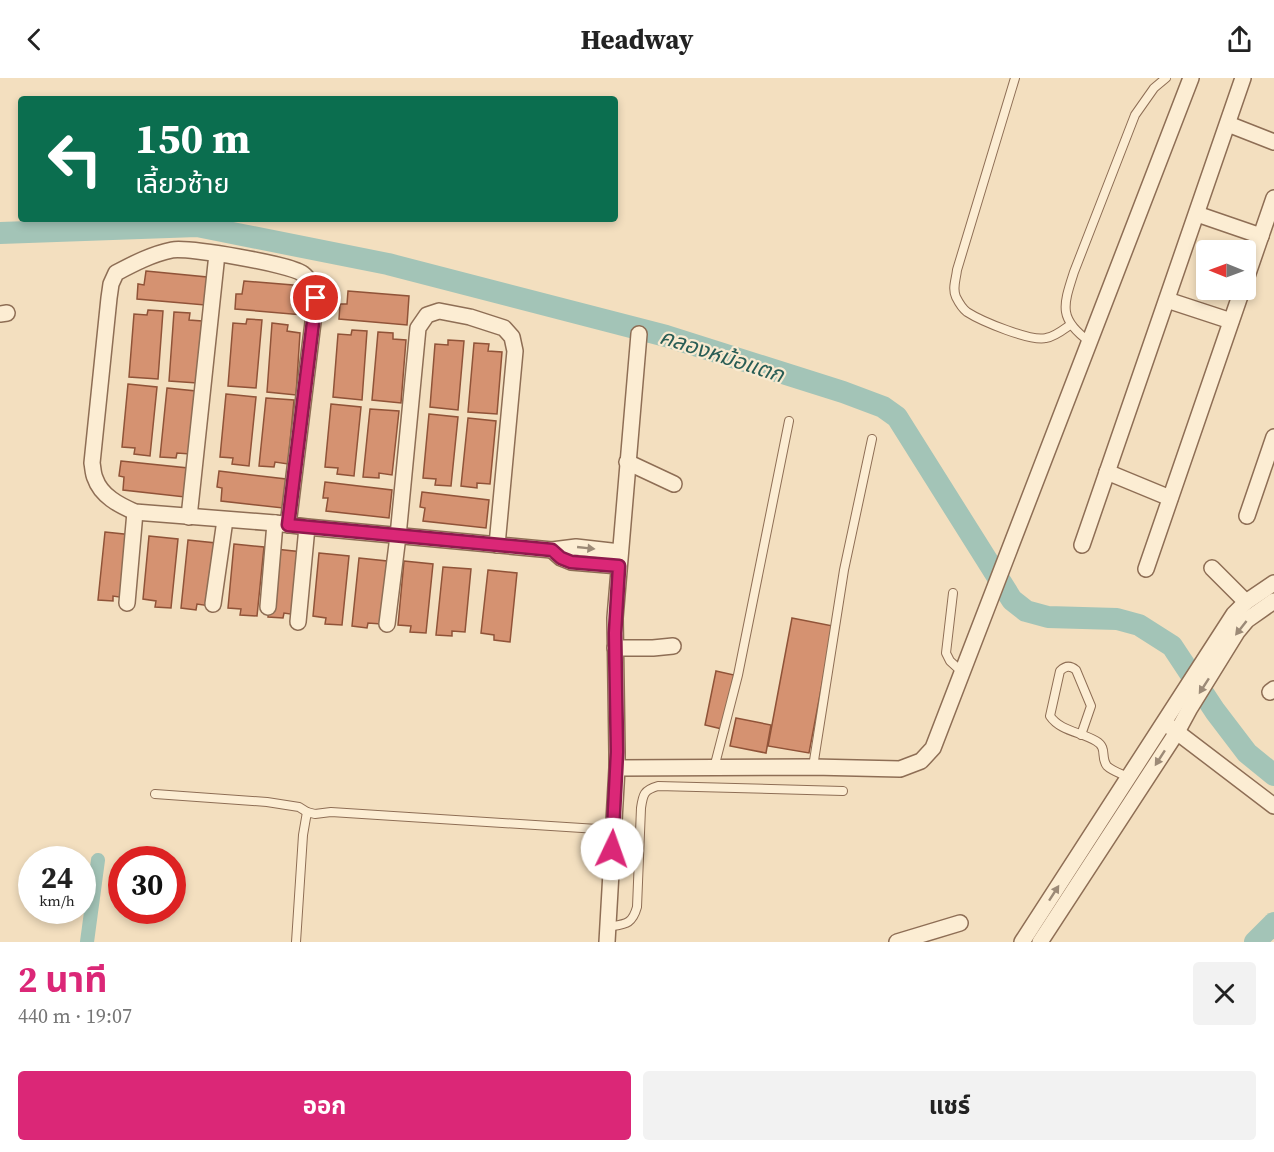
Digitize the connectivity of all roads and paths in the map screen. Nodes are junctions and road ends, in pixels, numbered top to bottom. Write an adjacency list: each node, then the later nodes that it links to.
1 (1015, 78): 15 (lane)
2 (1166, 78): 15 (lane)
3 (1191, 78): 17 (street)
4 (1244, 78): 5 (street)
5 (1228, 124): 6 (street); 8 (street)
6 (1274, 142)
7 (1274, 198): 9 (street)
8 (1197, 214): 9 (street); 12 (street)
9 (1261, 236): 10 (street)
10 (1256, 250)
11 (217, 254): 26 (street); 28 (street); 30 (street)
12 (1167, 300): 14 (street); 22 (street)
13 (1238, 300): 14 (street)
14 (1231, 321): 25 (street)
15 (1070, 325): 17 (lane)
16 (639, 334): 21 (street)
17 (1090, 342): 50 (street)
18 (789, 421): 56 (lane)
19 (1274, 437): 23 (street)
20 (872, 439): 54 (lane)
21 (627, 462): 24 (street); 35 (street)
22 (1107, 472): 25 (street); 34 (street)
23 (1267, 482): 27 (street)
24 (674, 484)
25 (1170, 498): 37 (street)
26 (135, 513): 28 (street); 42 (street)
27 (1247, 516)
28 (189, 517): 29 (street)
29 (225, 520): 30 (street); 43 (street)
30 (281, 524): 31 (street); 44 (street)
31 (307, 527): 32 (street); 45 (street)
32 (398, 536): 33 (street); 33 (street); 46 (street)
33 (497, 545): 35 (street)
34 (1082, 545)
35 (620, 559): 48 (street)
36 (1212, 568): 41 (street)
37 (1146, 569)
38 (1274, 583): 41 (street)
39 (953, 592): 50 (lane)
40 (1274, 601): 49 (street, one-way to 49)
41 (1246, 602): 49 (street)
42 (127, 603)
43 (213, 604)
44 (268, 607)
45 (298, 622)
46 (387, 624)
47 (674, 646): 48 (street)
48 (615, 648): 55 (street)
49 (1213, 658): 51 (street); 52 (street, one-way to 52)
50 (962, 672): 54 (street)
51 (1164, 722): 52 (street); 57 (street)
52 (1177, 732): 60 (street); 63 (street, one-way to 63)
53 (1081, 735): 53 (lane); 57 (lane)
54 (813, 767): 56 (street)
55 (616, 768): 56 (street); 62 (street)
56 (714, 768)
57 (1128, 777): 63 (street)
58 (843, 791): 65 (lane)
59 (155, 794): 61 (lane)
60 (1274, 806)
61 (307, 812): 62 (lane); 66 (lane)
62 (613, 830): 65 (street)
63 (1078, 869): 68 (street, one-way to 63); 69 (street)
64 (960, 923): 67 (street)
65 (608, 935)
66 (296, 942)
67 (897, 942)
68 (1022, 942)
69 (1040, 942)

